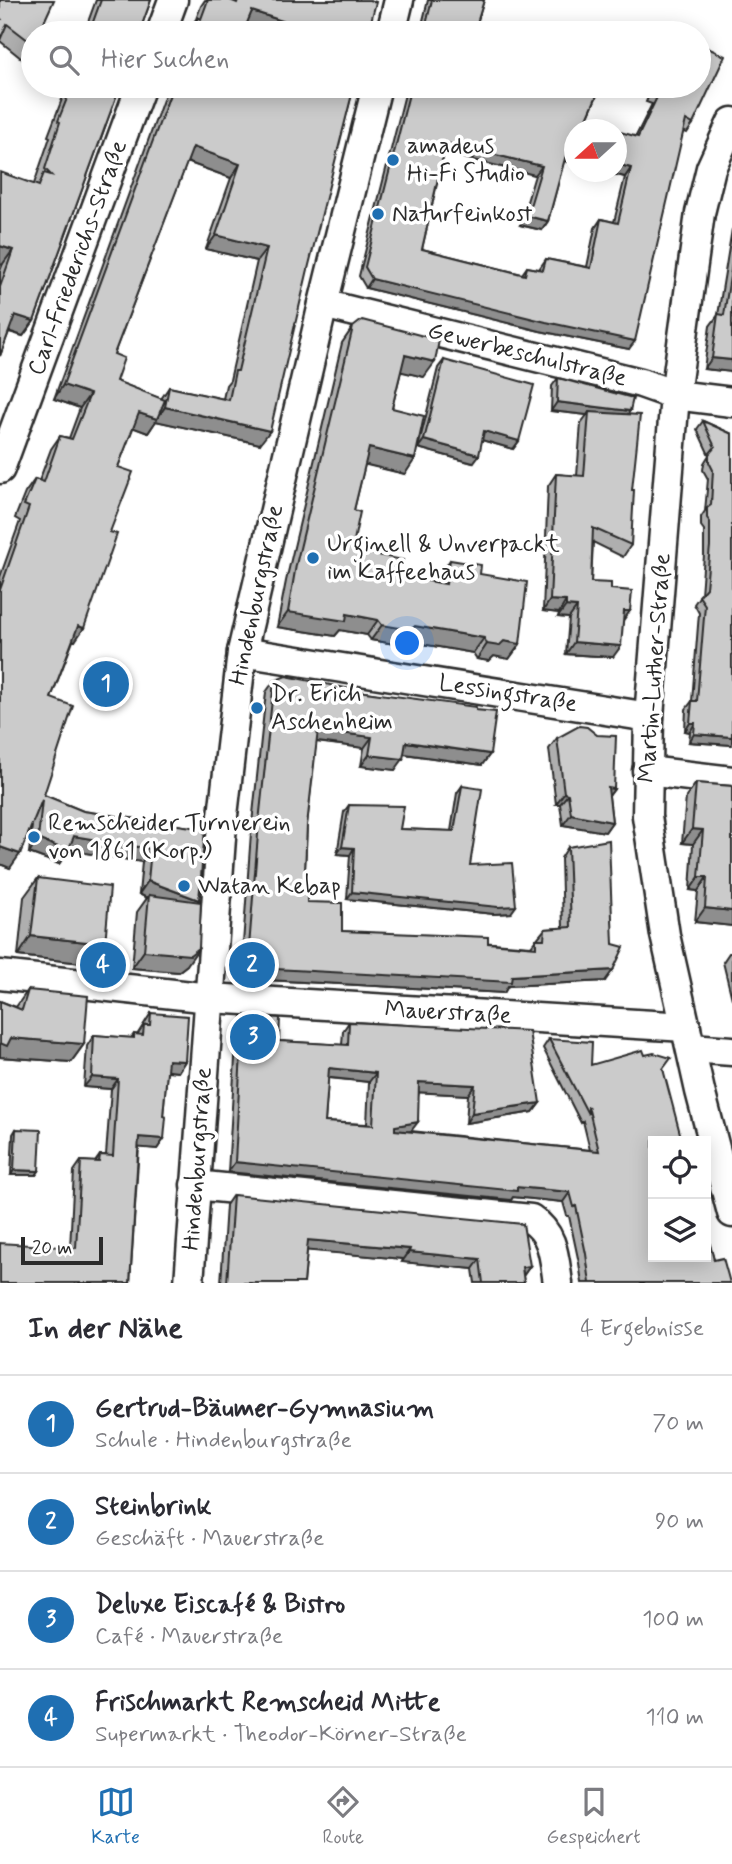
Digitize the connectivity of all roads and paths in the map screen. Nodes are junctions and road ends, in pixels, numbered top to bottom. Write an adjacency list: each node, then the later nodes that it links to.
1 (173, 0): 3 (street)
2 (397, 0): 4 (street)
3 (165, 21)
4 (393, 21)
5 (137, 98): 11 (street, Carl-Friederichs-Straße)
6 (374, 98): 8 (street, Hindenburgstraße)
7 (732, 122): 9 (street, Martin-Luther-Straße)
8 (323, 304): 9 (street, Gewerbeschulstraße); 12 (street, Hindenburgstraße)
9 (675, 395): 10 (street, Gewerbeschulstraße); 13 (street, Martin-Luther-Straße)
10 (732, 402)
11 (0, 469)
12 (242, 652): 13 (street, Lessingstraße); 17 (street, Hindenburgstraße)
13 (649, 717): 14 (street, Martin-Luther-Straße)
14 (647, 771): 15 (street); 18 (street, Martin-Luther-Straße)
15 (732, 781)
16 (0, 975): 17 (street, Mauerstraße)
17 (210, 998): 18 (street, Mauerstraße); 20 (street, Hindenburgstraße)
18 (688, 1038): 19 (street, Mauerstraße); 21 (street, Martin-Luther-Straße)
19 (732, 1051)
20 (195, 1185): 22 (street, Hindenburgstraße); 23 (street)
21 (732, 1213)
22 (189, 1283)
23 (558, 1283)

